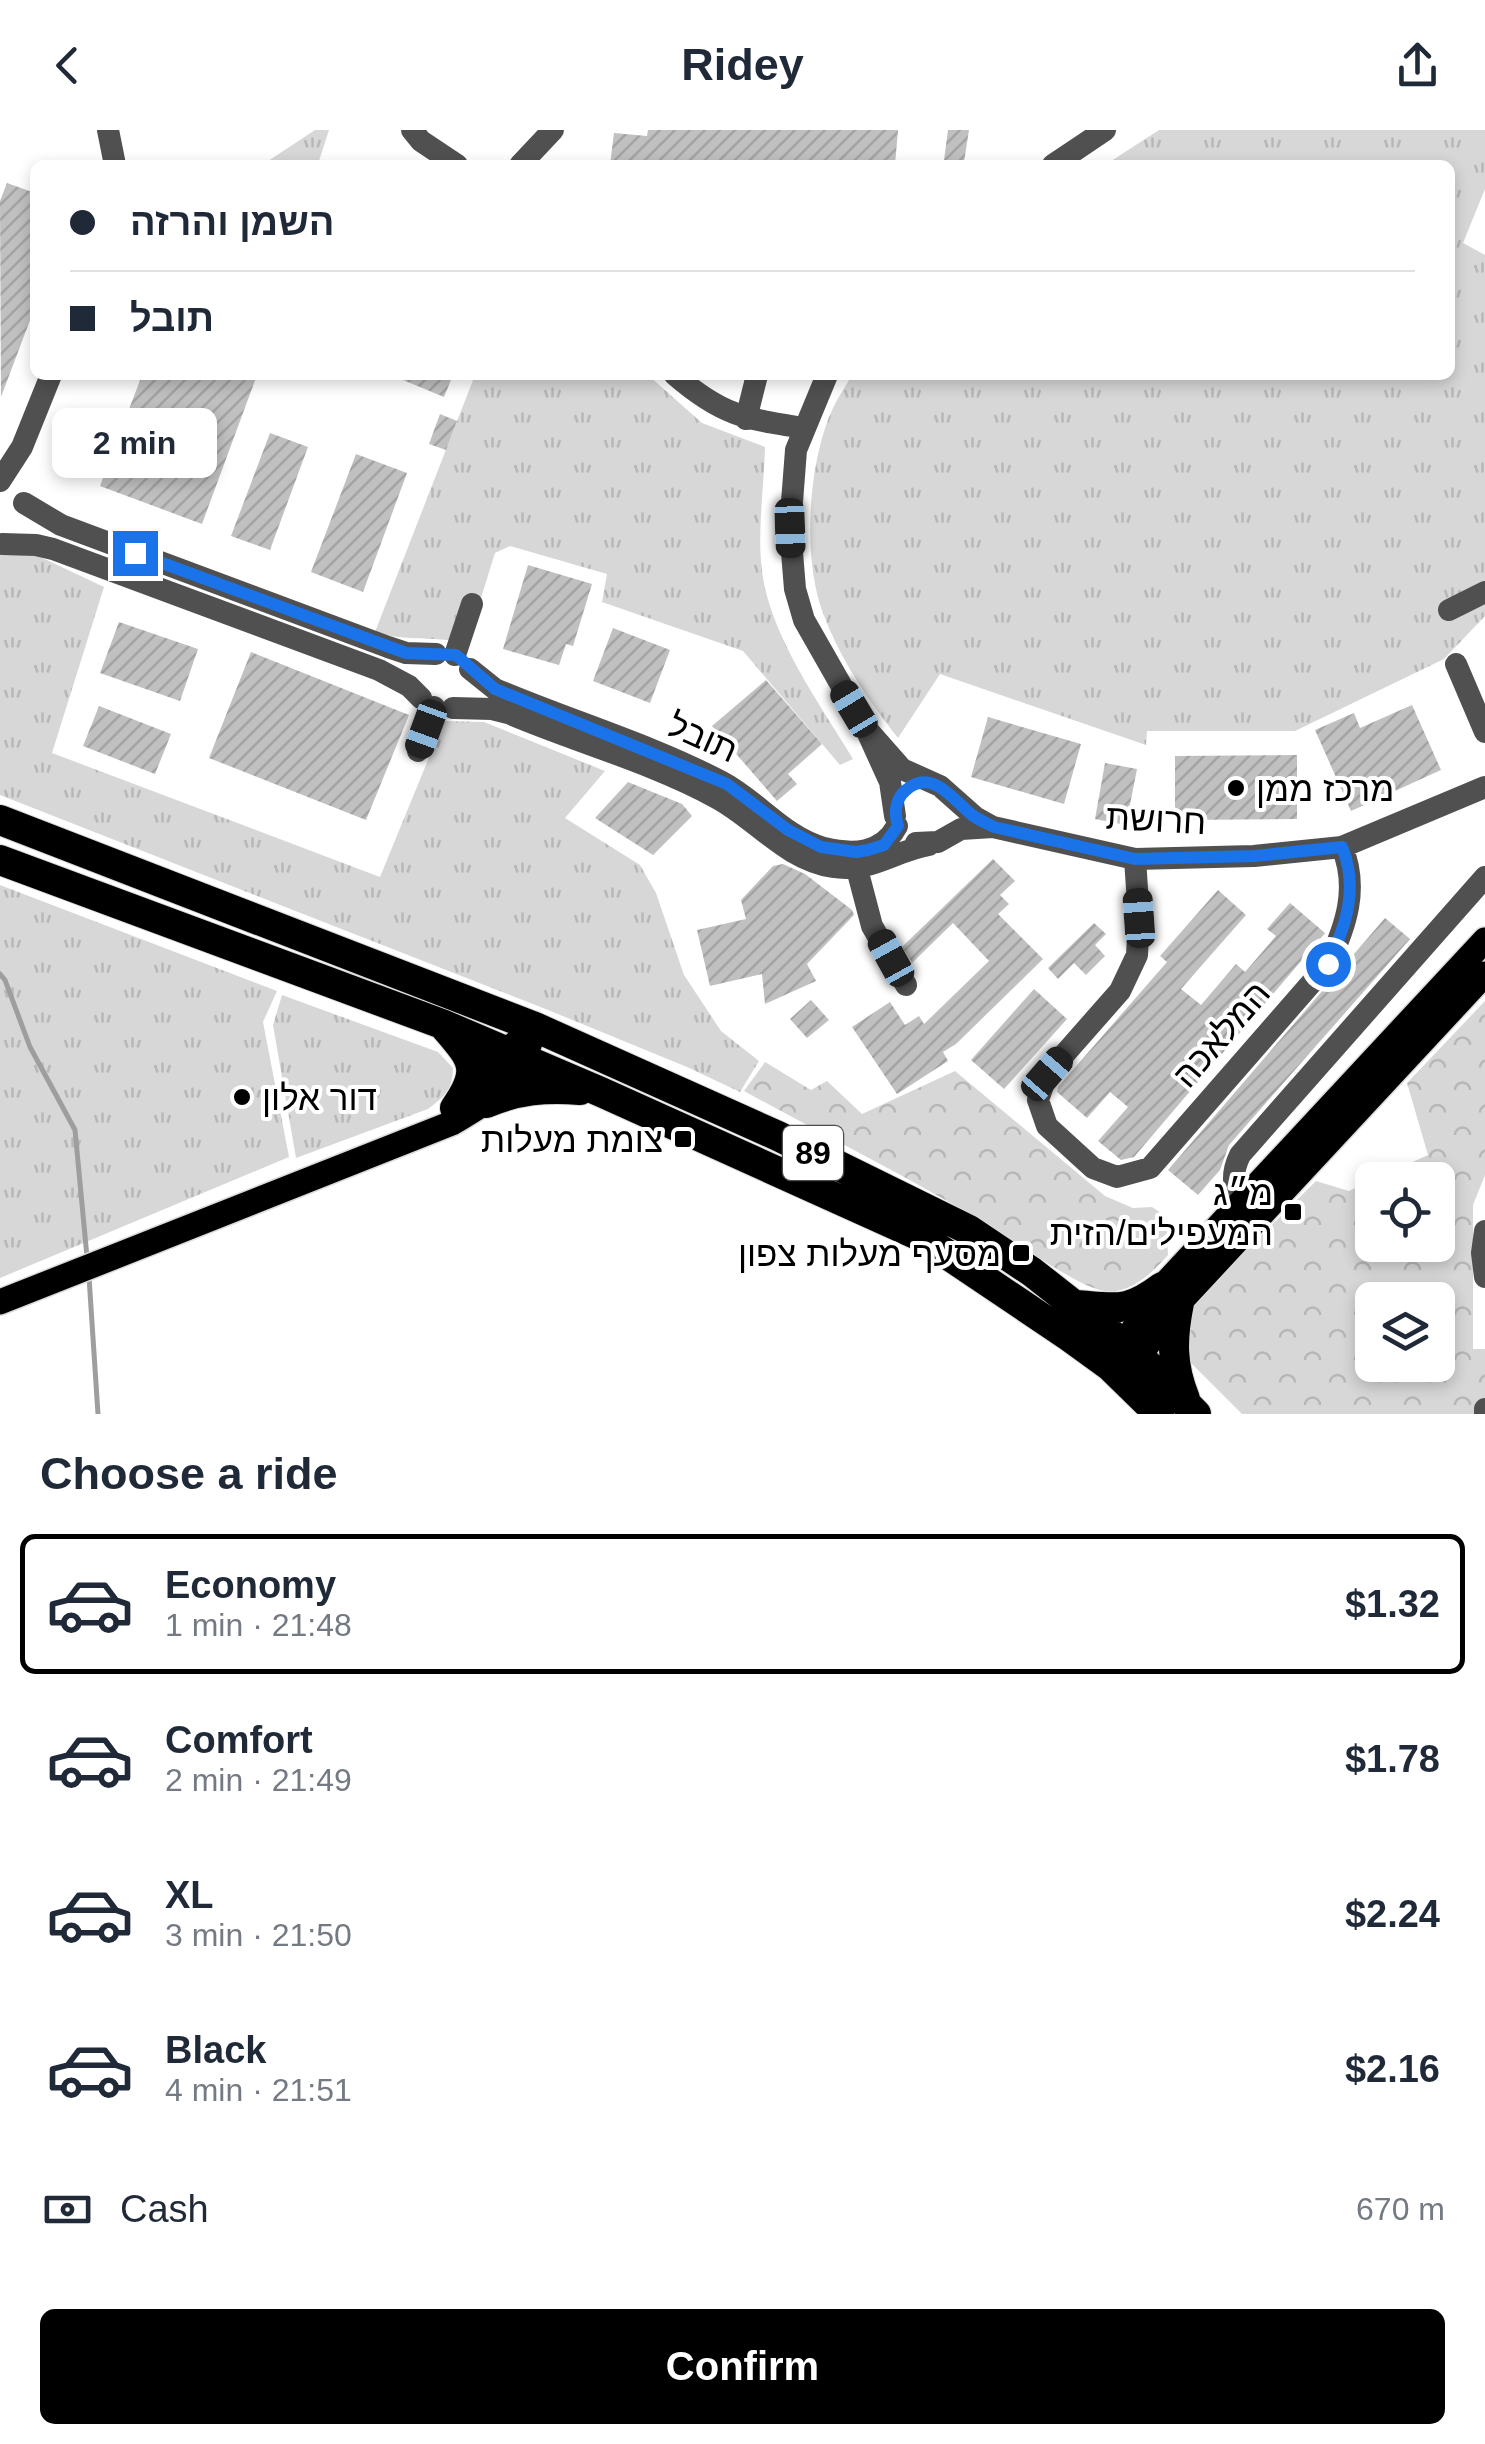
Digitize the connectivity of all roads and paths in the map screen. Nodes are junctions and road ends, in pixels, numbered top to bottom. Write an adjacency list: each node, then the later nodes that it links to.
1 (108, 130): 5 (street)
2 (412, 130): 6 (street)
3 (553, 130): 7 (street)
4 (1106, 130): 8 (street)
5 (113, 160)
6 (450, 160)
7 (525, 160)
8 (1061, 160)
9 (49, 380): 15 (street)
10 (681, 380): 13 (street)
11 (756, 380): 13 (street)
12 (825, 380): 14 (street)
13 (746, 419): 14 (street)
14 (804, 428): 23 (street)
15 (10, 492): 16 (street); 20 (street, תובל)
16 (1, 544): 22 (street, תובל)
17 (1485, 592): 19 (street)
18 (472, 604): 20 (street)
19 (1450, 610)
20 (454, 659): 22 (street); 22 (street); 30 (street, תובל)
21 (1456, 664): 24 (street)
22 (436, 705): 25 (street); 36 (street, תובל)
23 (865, 728): 26 (street); 30 (street)
24 (1485, 732)
25 (418, 750)
26 (932, 783): 28 (street); 30 (street)
27 (1485, 787): 33 (street, חרושת)
28 (953, 798): 31 (street, חרושת); 32 (street)
29 (0, 820): 42 (highway, 89)
30 (896, 821): 32 (street)
31 (994, 827): 32 (street, חרושת); 34 (street, חרושת)
32 (938, 841): 36 (street, תובל)
33 (1342, 847): 34 (street, חרושת); 34 (street, המלאכה)
34 (1135, 859)
35 (0, 860): 41 (highway, 89)
36 (857, 868): 40 (street)
37 (1485, 877): 48 (street)
38 (1485, 940): 48 (main road)
39 (1485, 974): 48 (main road)
40 (906, 985)
41 (442, 1024): 43 (highway, 89); 46 (highway)
42 (535, 1027): 43 (main road); 53 (highway, 89)
43 (516, 1055): 44 (highway, 89); 45 (main road); 46 (main road)
44 (602, 1092): 45 (highway); 54 (highway, 89)
45 (486, 1103): 47 (main road)
46 (455, 1108): 47 (main road)
47 (404, 1143): 52 (main road)
48 (1250, 1210): 51 (main road)
49 (1485, 1231): 50 (street)
50 (1485, 1277)
51 (1171, 1295): 53 (highway); 54 (main road); 55 (highway)
52 (0, 1302)
53 (1076, 1305): 54 (highway, 89)
54 (1124, 1355): 55 (highway, 89)
55 (1181, 1411)

